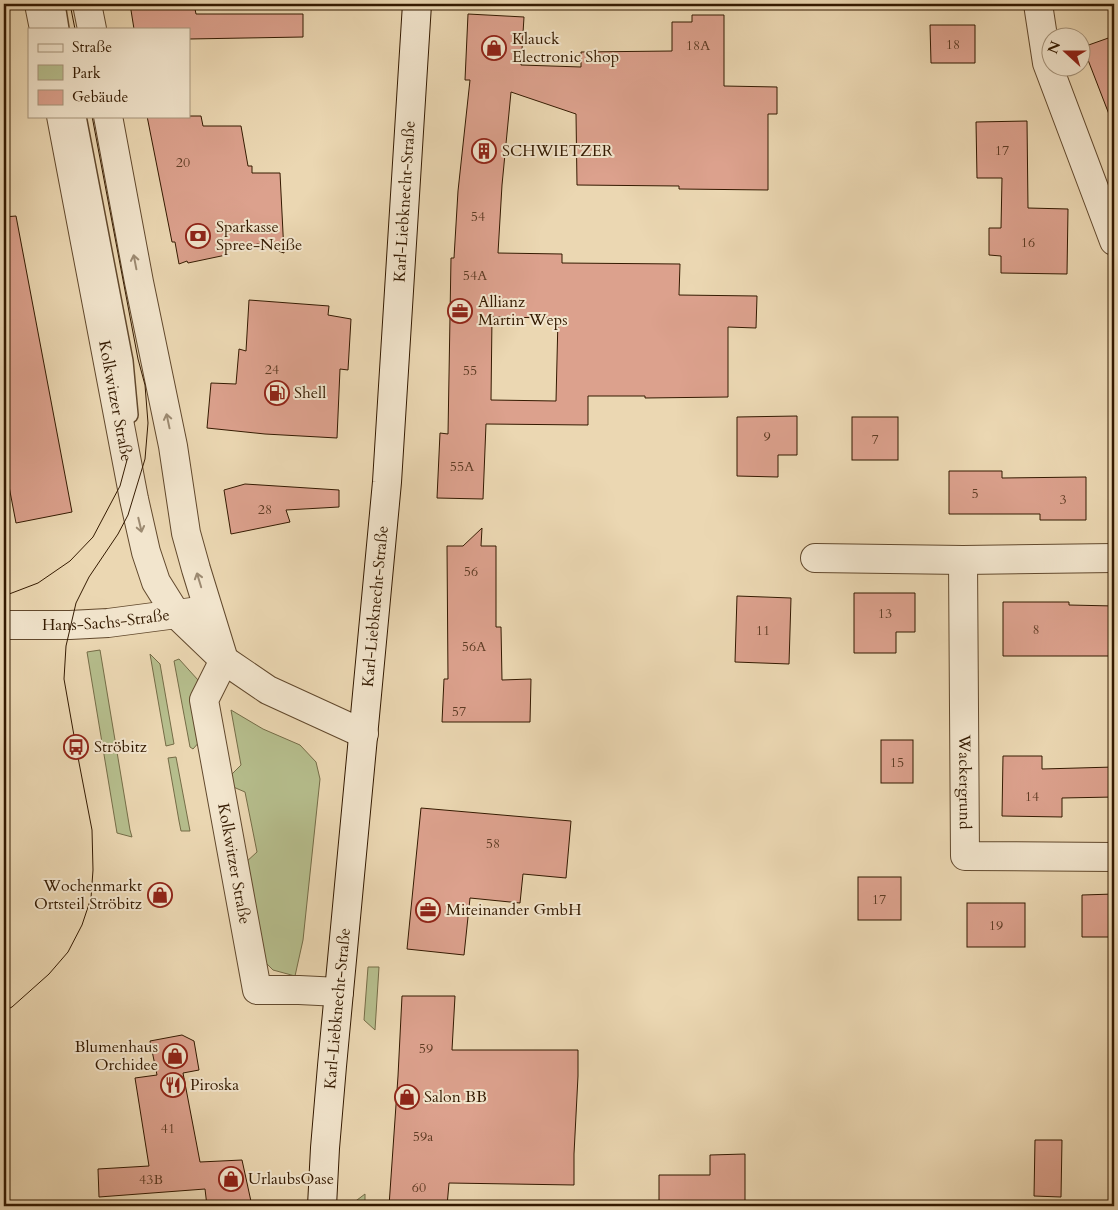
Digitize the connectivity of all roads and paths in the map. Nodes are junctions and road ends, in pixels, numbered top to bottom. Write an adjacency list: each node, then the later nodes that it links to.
1 (39, 4): 6 (street)
2 (57, 4): 7 (lane)
3 (87, 4): 8 (street)
4 (417, 4): 21 (street, Karl-Liebknecht-Straße)
5 (1038, 4): 12 (street)
6 (44, 28)
7 (61, 28)
8 (92, 28)
9 (61, 118): 13 (street, Kolkwitzer Straße)
10 (78, 118): 13 (lane)
11 (108, 118): 17 (street, one-way to 11)
12 (1114, 241)
13 (127, 460): 18 (street, Kolkwitzer Straße, one-way to 18)
14 (815, 558): 16 (street)
15 (1114, 558): 16 (street)
16 (963, 560): 22 (street, Wackergrund)
17 (208, 610): 18 (street, Hans-Sachs-Straße); 20 (street)
18 (176, 614): 19 (street, Hans-Sachs-Straße); 20 (street, Kolkwitzer Straße)
19 (4, 625)
20 (224, 660): 21 (street, Kolkwitzer Straße); 23 (street, Kolkwitzer Straße)
21 (364, 734): 23 (street, Karl-Liebknecht-Straße)
22 (1114, 857)
23 (339, 992): 24 (street, Karl-Liebknecht-Straße)
24 (322, 1206)

